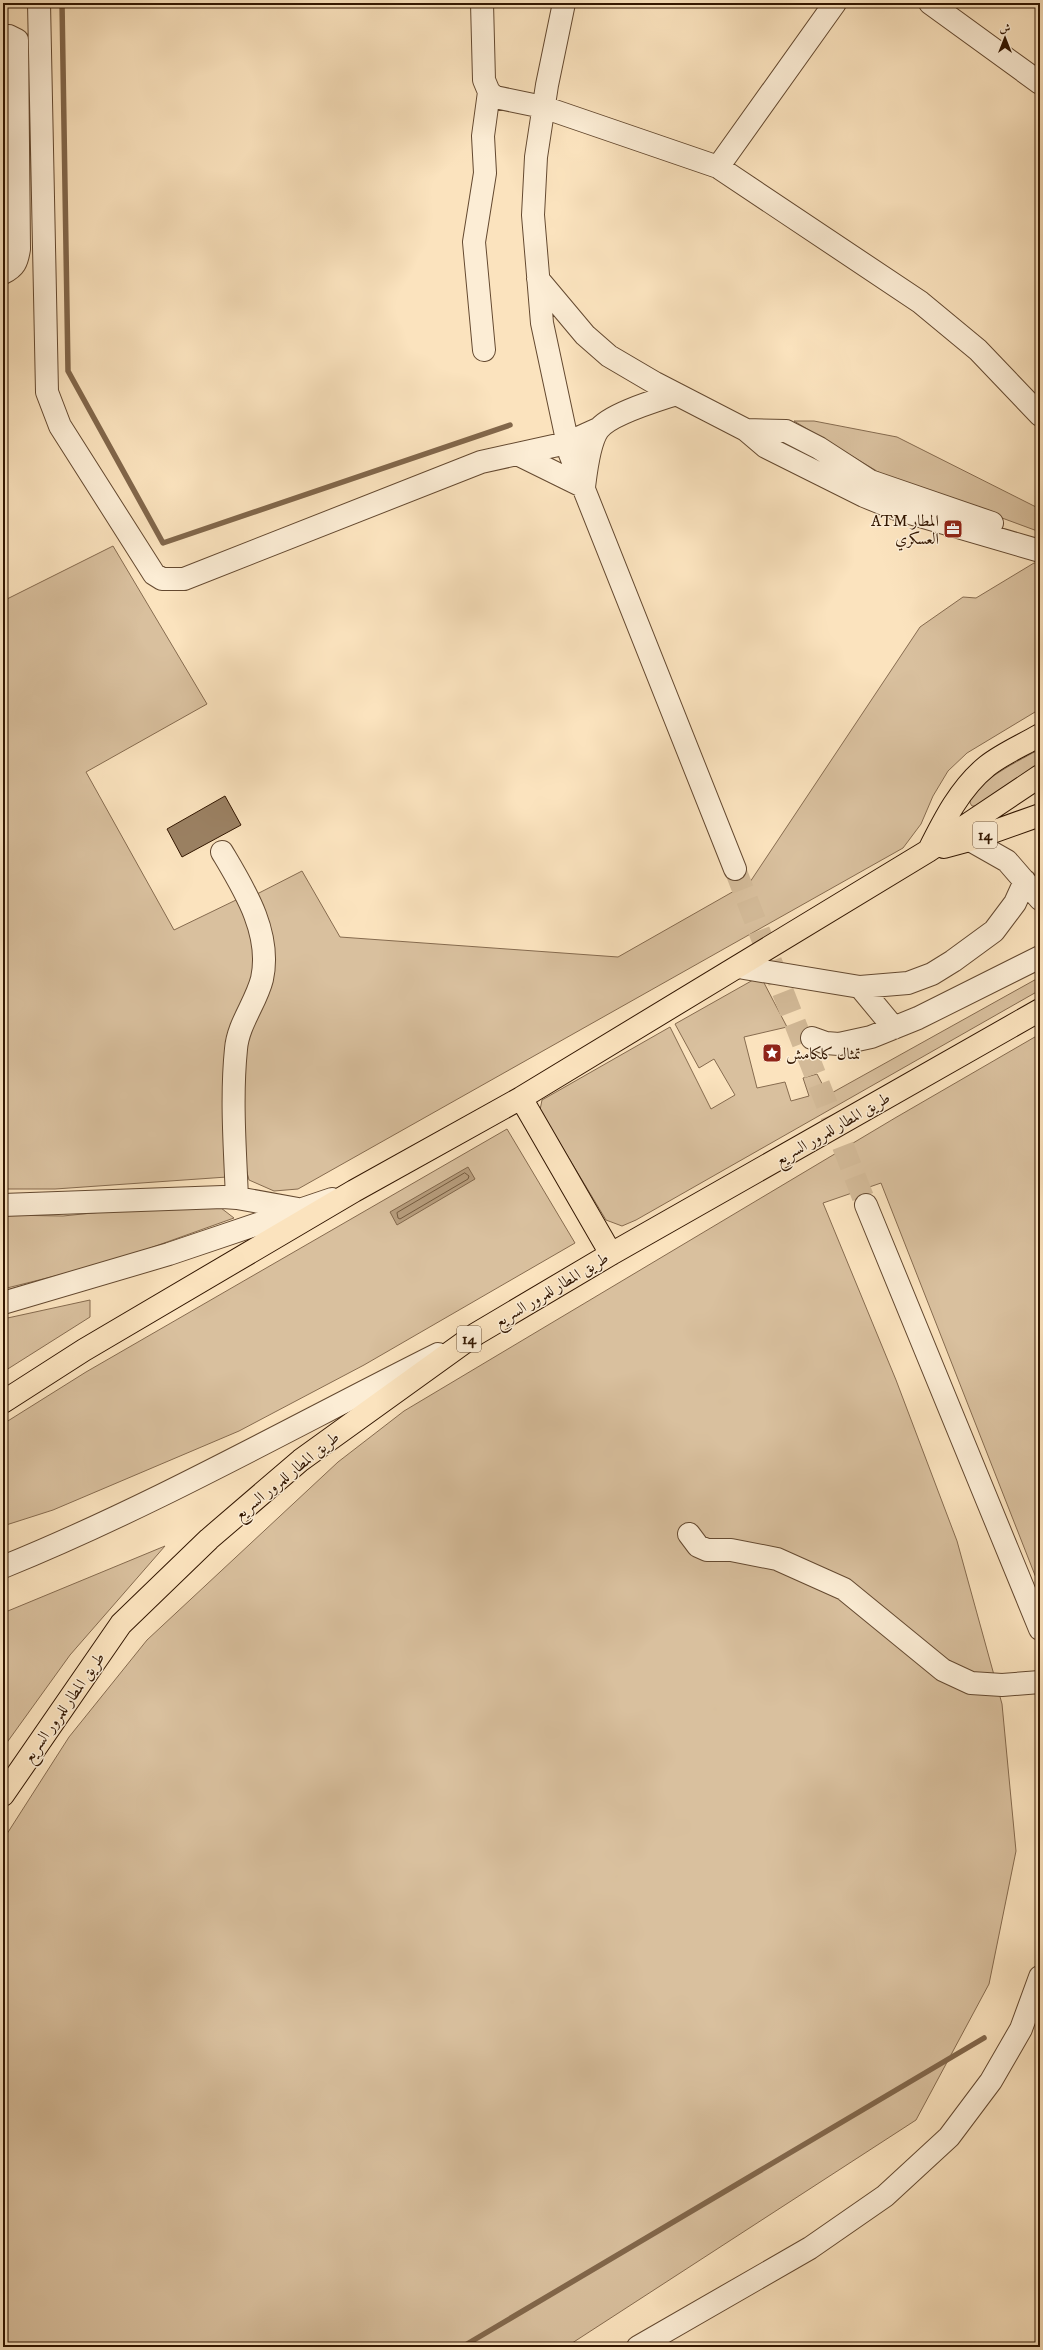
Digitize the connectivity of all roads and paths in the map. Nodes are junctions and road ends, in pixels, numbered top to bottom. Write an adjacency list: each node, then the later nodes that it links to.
1 (40, 3): 20 (street)
2 (482, 3): 8 (street)
3 (564, 3): 9 (street)
4 (835, 3): 10 (street)
5 (930, 3): 7 (street)
6 (3, 36): 11 (street)
7 (1040, 83)
8 (489, 92): 9 (street); 13 (street)
9 (544, 107): 10 (street); 12 (street)
10 (718, 167): 15 (street)
11 (3, 273)
12 (538, 279): 14 (street); 18 (street)
13 (484, 350)
14 (676, 394): 16 (street); 17 (street)
15 (1040, 415)
16 (598, 429): 18 (street); 22 (street)
17 (746, 430): 19 (street); 21 (street)
18 (567, 443): 20 (street); 22 (street)
19 (819, 448): 21 (street); 23 (street)
20 (519, 455): 22 (street)
21 (807, 467): 24 (street)
22 (584, 487): 31 (street)
23 (1040, 541)
24 (1040, 551)
25 (1040, 735): 29 (highway)
26 (1040, 776): 29 (highway, 14)
27 (1040, 815): 28 (highway, 14)
28 (970, 840): 29 (highway, 14); 32 (street)
29 (928, 851): 35 (highway, 14)
30 (222, 852): 42 (street)
31 (735, 869)
32 (1025, 881): 33 (street); 36 (street)
33 (1040, 899)
34 (1040, 957): 38 (street)
35 (738, 967): 36 (street); 40 (highway, 14)
36 (860, 987): 38 (street)
37 (1040, 1010): 46 (highway, طريق المطار للمرور السريع / 14)
38 (894, 1028): 39 (street)
39 (812, 1038)
40 (521, 1098): 41 (highway, 14); 46 (highway)
41 (354, 1191): 45 (street); 49 (highway, 14)
42 (237, 1198): 43 (street); 45 (street)
43 (3, 1205)
44 (866, 1205): 52 (street)
45 (299, 1210): 47 (street)
46 (611, 1254): 48 (highway, طريق المطار للمرور السريع / 14)
47 (3, 1303)
48 (476, 1334): 51 (street); 54 (highway, طريق المطار للمرور السريع / 14)
49 (3, 1402)
50 (689, 1534): 53 (street)
51 (3, 1567)
52 (1040, 1629)
53 (1040, 1682)
54 (3, 1796)
55 (1040, 1977): 56 (street)
56 (638, 2347)

